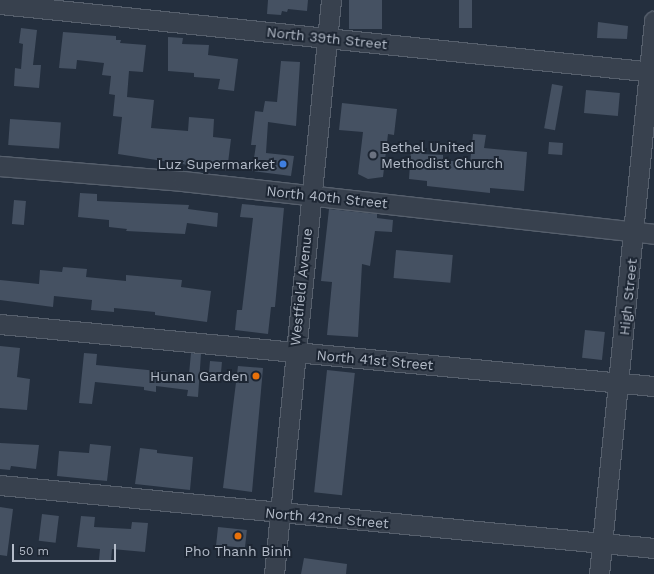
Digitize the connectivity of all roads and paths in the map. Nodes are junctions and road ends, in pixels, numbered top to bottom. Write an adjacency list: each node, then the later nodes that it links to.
1 (331, 0): 4 (street, Westfield Avenue)
2 (0, 2): 4 (street, North 39th Street)
3 (654, 21): 5 (street, High Street)
4 (328, 38): 5 (street, North 39th Street); 7 (street, Westfield Avenue)
5 (652, 72): 8 (street, High Street)
6 (0, 166): 7 (street, North 40th Street)
7 (310, 195): 8 (street, North 40th Street); 11 (street, Westfield Avenue)
8 (634, 232): 9 (street, North 40th Street); 12 (street, High Street)
9 (654, 234)
10 (0, 324): 11 (street, North 41st Street)
11 (295, 353): 12 (street, North 41st Street); 15 (street, Westfield Avenue)
12 (619, 382): 13 (street, North 41st Street); 16 (street, High Street)
13 (654, 386)
14 (0, 485): 15 (street, North 42nd Street)
15 (281, 513): 16 (street, North 42nd Street); 18 (street, Westfield Avenue)
16 (602, 544): 17 (street, North 42nd Street); 19 (street, High Street)
17 (654, 548)
18 (274, 574)
19 (599, 574)

